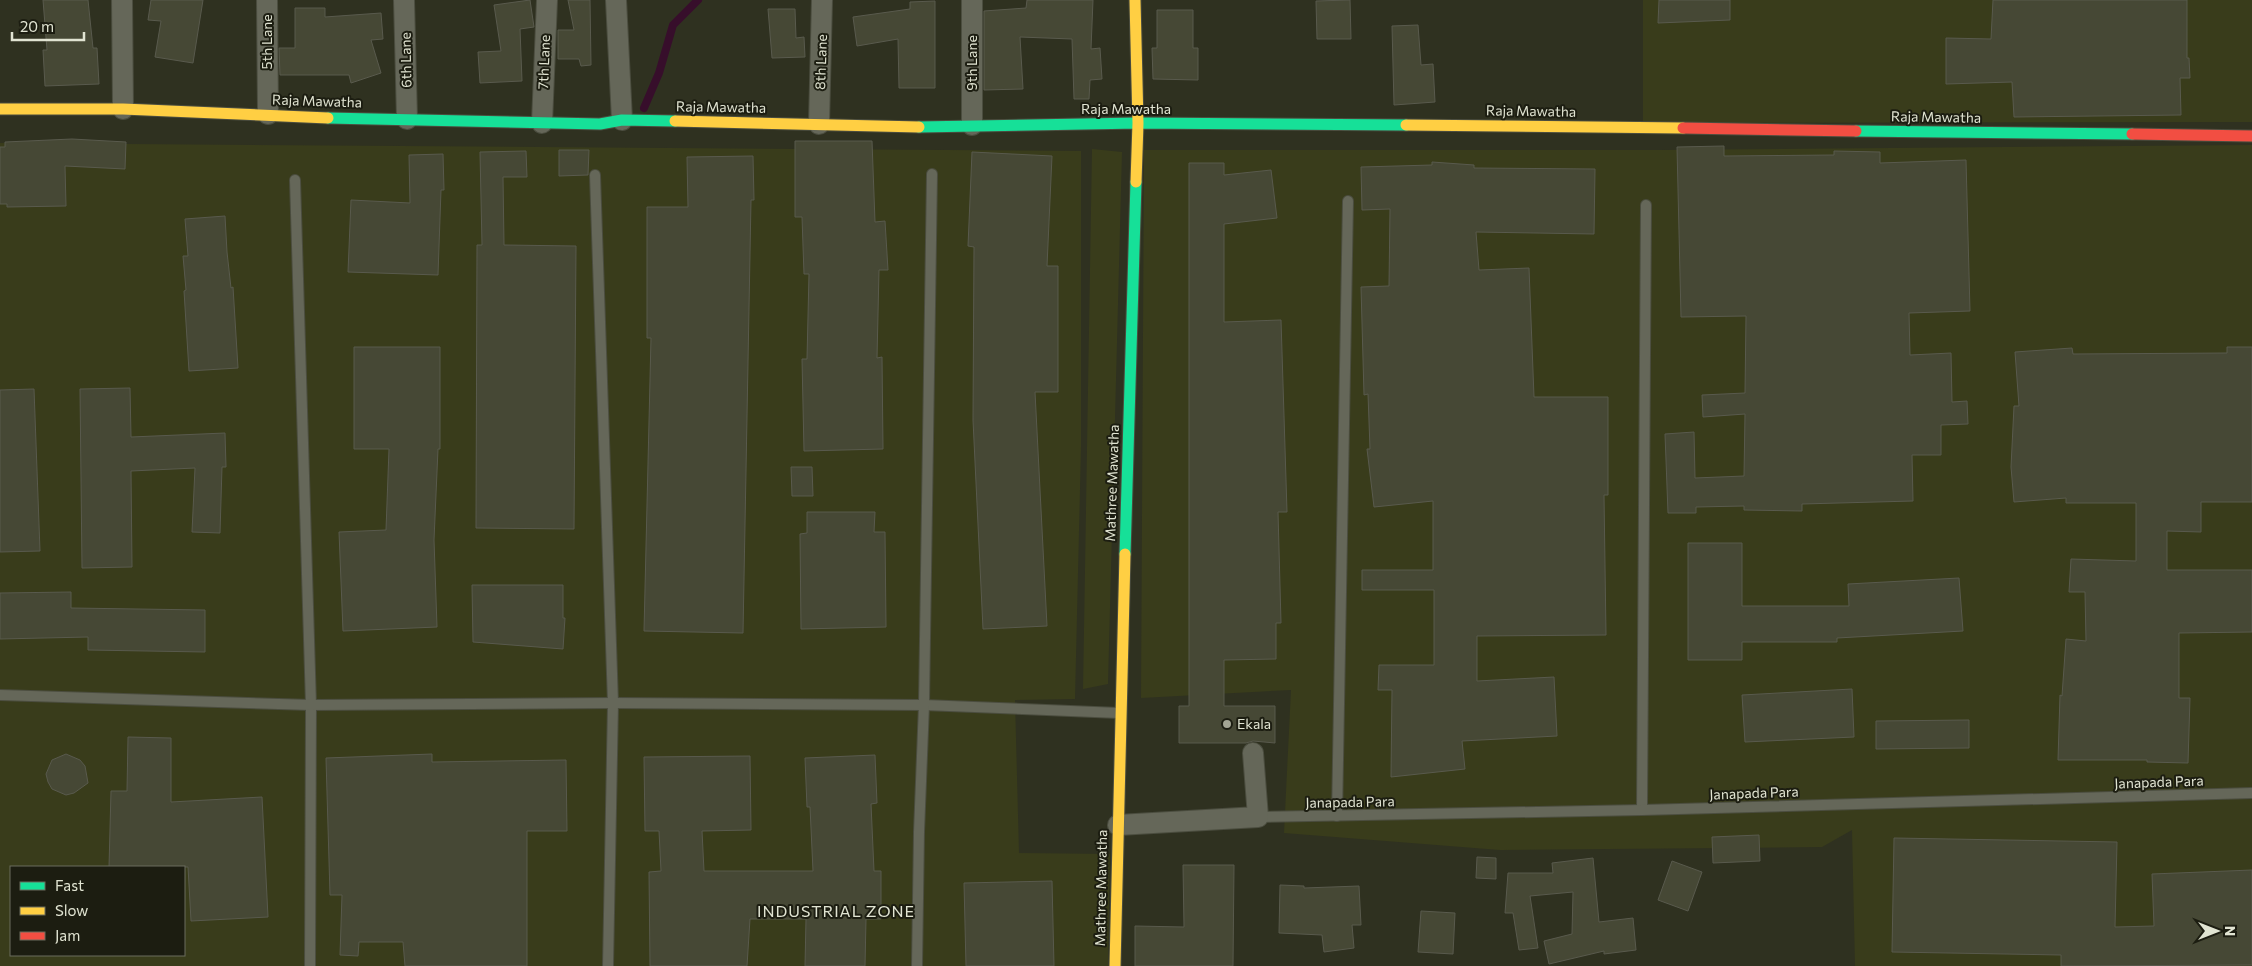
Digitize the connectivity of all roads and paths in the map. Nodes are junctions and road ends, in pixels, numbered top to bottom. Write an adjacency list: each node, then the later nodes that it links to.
1 (122, 0): 9 (street)
2 (267, 0): 11 (street, 5th Lane)
3 (404, 0): 12 (street, 6th Lane)
4 (547, 0): 14 (street, 7th Lane)
5 (616, 0): 13 (street)
6 (822, 0): 15 (street, 8th Lane)
7 (972, 0): 17 (street, 9th Lane)
8 (1135, 0): 16 (street, Mathree Mawatha)
9 (123, 108): 10 (street, Raja Mawatha); 11 (street, Raja Mawatha)
10 (0, 109)
11 (268, 114): 12 (street, Raja Mawatha)
12 (407, 119): 14 (street, Raja Mawatha)
13 (622, 120): 14 (street, Raja Mawatha); 15 (street, Raja Mawatha)
14 (542, 124)
15 (819, 124): 17 (street, Raja Mawatha)
16 (1138, 124): 17 (street, Raja Mawatha); 18 (street, Raja Mawatha); 28 (street, Mathree Mawatha)
17 (972, 126)
18 (2252, 136)
19 (932, 174): 27 (lane)
20 (595, 175): 25 (lane)
21 (295, 180): 26 (lane)
22 (1348, 201): 32 (lane)
23 (1646, 205): 31 (lane)
24 (0, 695): 26 (lane)
25 (613, 703): 26 (lane); 27 (lane); 36 (lane)
26 (311, 705): 35 (lane)
27 (924, 705): 28 (lane); 37 (lane)
28 (1120, 713): 34 (street, Mathree Mawatha)
29 (1253, 753): 33 (street)
30 (2252, 793): 31 (lane, Janapada Para)
31 (1642, 810): 32 (lane, Janapada Para)
32 (1337, 816): 33 (lane, Janapada Para)
33 (1258, 817): 34 (street)
34 (1118, 825): 38 (street, Mathree Mawatha)
35 (310, 966)
36 (608, 966)
37 (917, 966)
38 (1115, 966)

